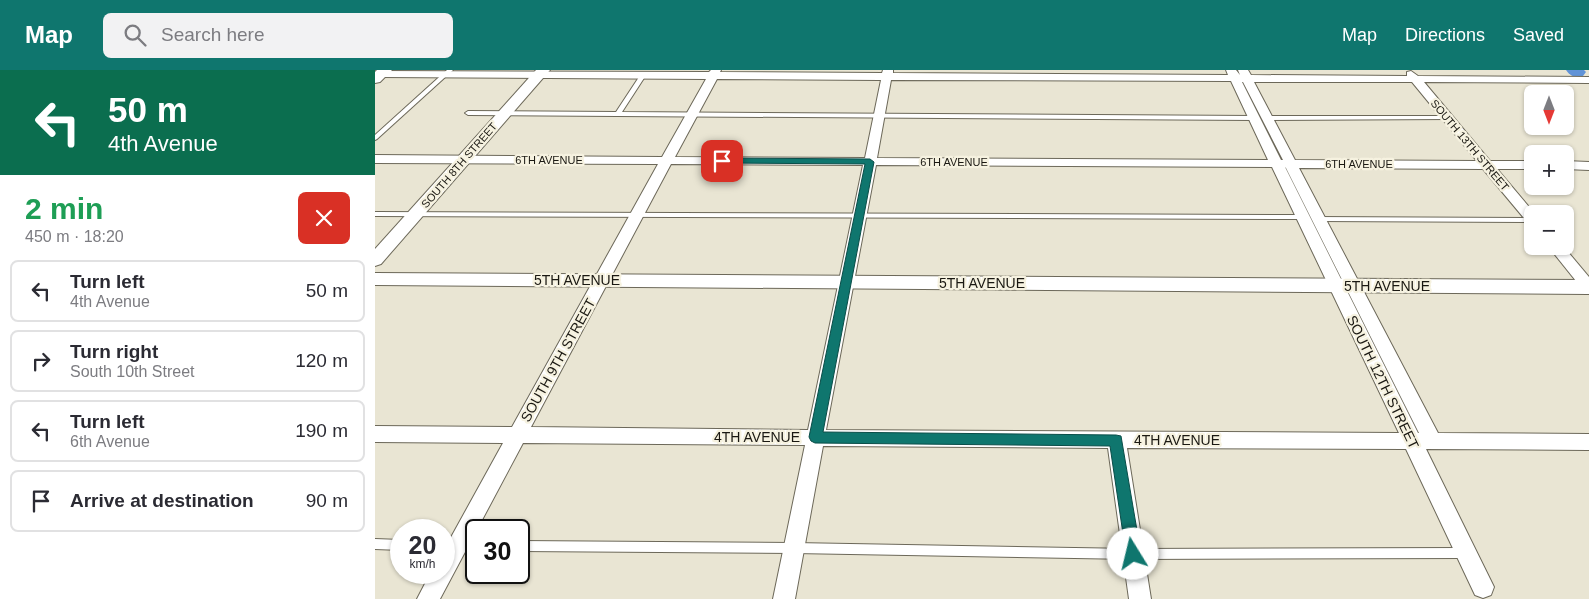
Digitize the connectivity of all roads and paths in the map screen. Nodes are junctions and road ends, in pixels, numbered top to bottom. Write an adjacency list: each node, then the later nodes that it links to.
1 (448, 72): 2 (street); 5 (street); 18 (lane)
2 (541, 72): 8 (street); 11 (street, SOUTH 8TH STREET)
3 (714, 73): 4 (street); 8 (street); 13 (street, SOUTH 9TH STREET)
4 (887, 73): 6 (street); 14 (street)
5 (380, 74)
6 (1239, 74): 7 (street); 15 (street, SOUTH 12TH STREET); 16 (street)
7 (1411, 74): 9 (street); 17 (street, SOUTH 13TH STREET)
8 (643, 75): 12 (lane)
9 (1589, 80)
10 (469, 113): 11 (lane)
11 (504, 114): 12 (lane); 20 (street, SOUTH 8TH STREET)
12 (618, 114): 13 (lane)
13 (691, 114): 14 (lane); 21 (street, SOUTH 9TH STREET)
14 (879, 114): 15 (lane); 22 (street)
15 (1254, 118): 23 (street, SOUTH 12TH STREET)
16 (1268, 118): 17 (lane); 24 (street)
17 (1447, 118): 25 (street, SOUTH 13TH STREET)
18 (375, 138)
19 (375, 159): 20 (street, 6TH AVENUE)
20 (463, 160): 21 (street, 6TH AVENUE); 30 (street, SOUTH 8TH STREET)
21 (666, 160): 22 (street, 6TH AVENUE); 32 (street, SOUTH 9TH STREET)
22 (870, 162): 23 (street, 6TH AVENUE); 33 (street)
23 (1277, 164): 24 (street, 6TH AVENUE); 34 (street, SOUTH 12TH STREET)
24 (1291, 164): 25 (street, 6TH AVENUE); 35 (street)
25 (1486, 165): 26 (street, 6TH AVENUE); 29 (street, SOUTH 13TH STREET)
26 (1524, 165)
27 (1574, 165): 28 (street)
28 (1589, 166)
29 (1524, 210)
30 (416, 213): 31 (lane); 32 (lane); 38 (street, SOUTH 8TH STREET)
31 (375, 214)
32 (637, 214): 33 (lane); 40 (street, SOUTH 9TH STREET)
33 (859, 215): 34 (lane); 41 (street)
34 (1303, 217): 42 (street, SOUTH 12TH STREET)
35 (1318, 219): 36 (lane); 42 (street)
36 (1524, 220)
37 (1562, 255): 43 (street)
38 (375, 260)
39 (375, 279): 40 (street, 5TH AVENUE)
40 (602, 280): 41 (street, 5TH AVENUE); 45 (street, SOUTH 9TH STREET)
41 (847, 282): 42 (street, 5TH AVENUE); 46 (street)
42 (1345, 286): 43 (street, 5TH AVENUE); 48 (street, SOUTH 12TH STREET); 49 (street, SOUTH 12TH STREET)
43 (1589, 287)
44 (375, 434): 45 (street, 4TH AVENUE)
45 (517, 435): 46 (street, 4TH AVENUE); 51 (street, SOUTH 9TH STREET)
46 (815, 437): 47 (street, 4TH AVENUE); 55 (street)
47 (1116, 440): 48 (street, 4TH AVENUE); 57 (street)
48 (1413, 442): 49 (street, 4TH AVENUE); 56 (street, SOUTH 12TH STREET)
49 (1433, 442): 50 (street, 4TH AVENUE)
50 (1589, 442)
51 (455, 538)
52 (375, 544): 53 (lane)
53 (390, 545)
54 (530, 546): 55 (lane)
55 (794, 548): 57 (lane); 61 (street)
56 (1466, 553): 57 (lane); 59 (street, SOUTH 12TH STREET)
57 (1133, 554): 62 (street)
58 (436, 584): 60 (street, SOUTH 9TH STREET)
59 (1483, 587)
60 (428, 599)
61 (783, 599)
62 (1140, 599)

